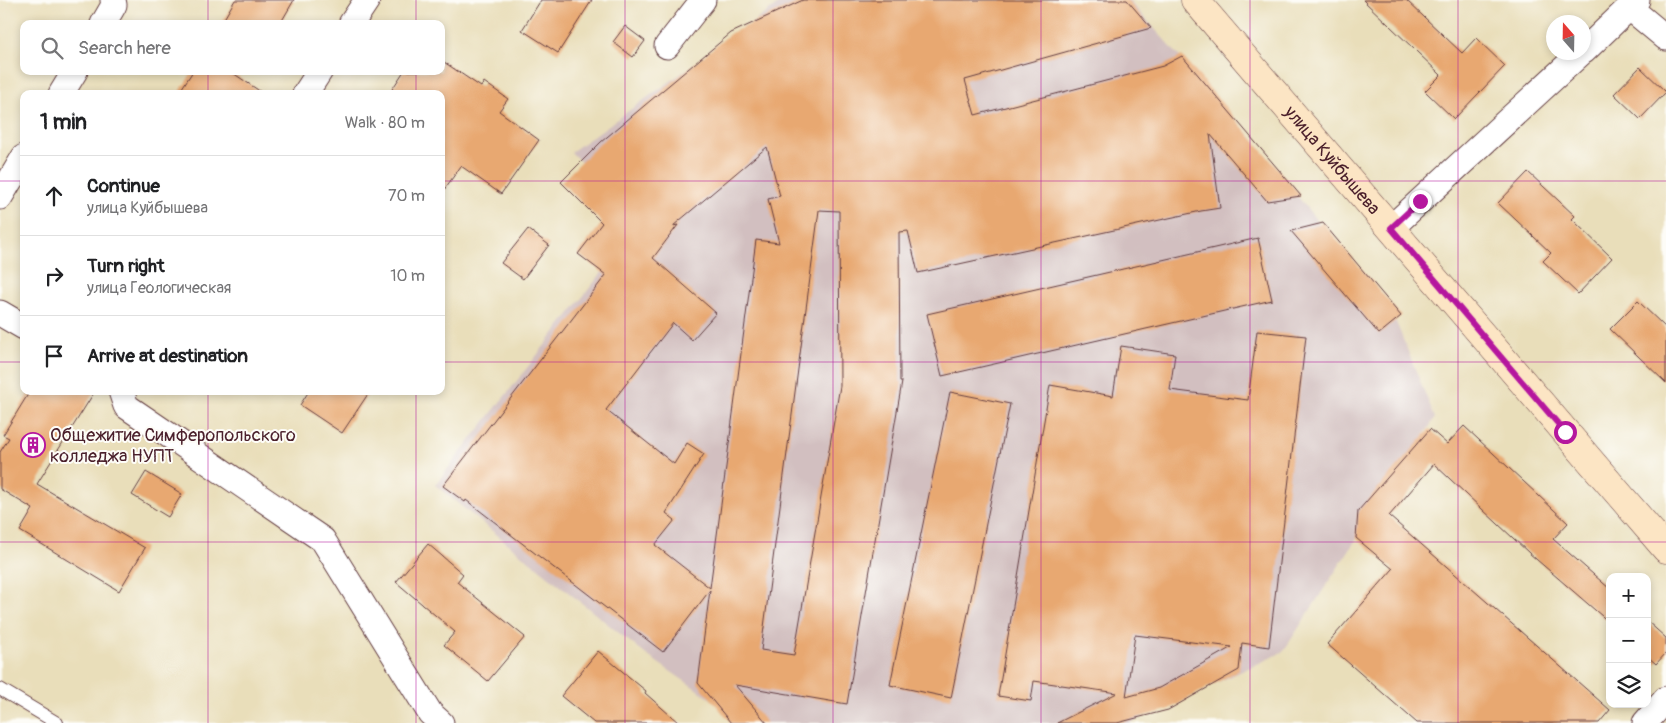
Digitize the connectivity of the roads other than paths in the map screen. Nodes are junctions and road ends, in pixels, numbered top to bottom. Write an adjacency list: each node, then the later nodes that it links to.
1 (113, 0): 6 (street)
2 (367, 0): 7 (street)
3 (703, 0): 10 (street)
4 (1203, 3): 18 (main road, улица Куйбышева)
5 (1634, 4): 8 (street); 9 (street)
6 (105, 20)
7 (354, 20)
8 (1666, 38)
9 (1591, 44)
10 (667, 46)
11 (1574, 60): 18 (street)
12 (73, 75): 14 (street)
13 (317, 75): 15 (street)
14 (64, 90)
15 (308, 90)
16 (20, 164): 17 (street)
17 (0, 197)
18 (1391, 228): 22 (main road, улица Куйбышева)
19 (0, 314): 20 (street)
20 (20, 325)
21 (122, 395): 25 (street)
22 (1666, 549)
23 (0, 689): 26 (lane)
24 (1666, 699): 27 (street)
25 (431, 720)
26 (57, 723)
27 (1645, 723)

